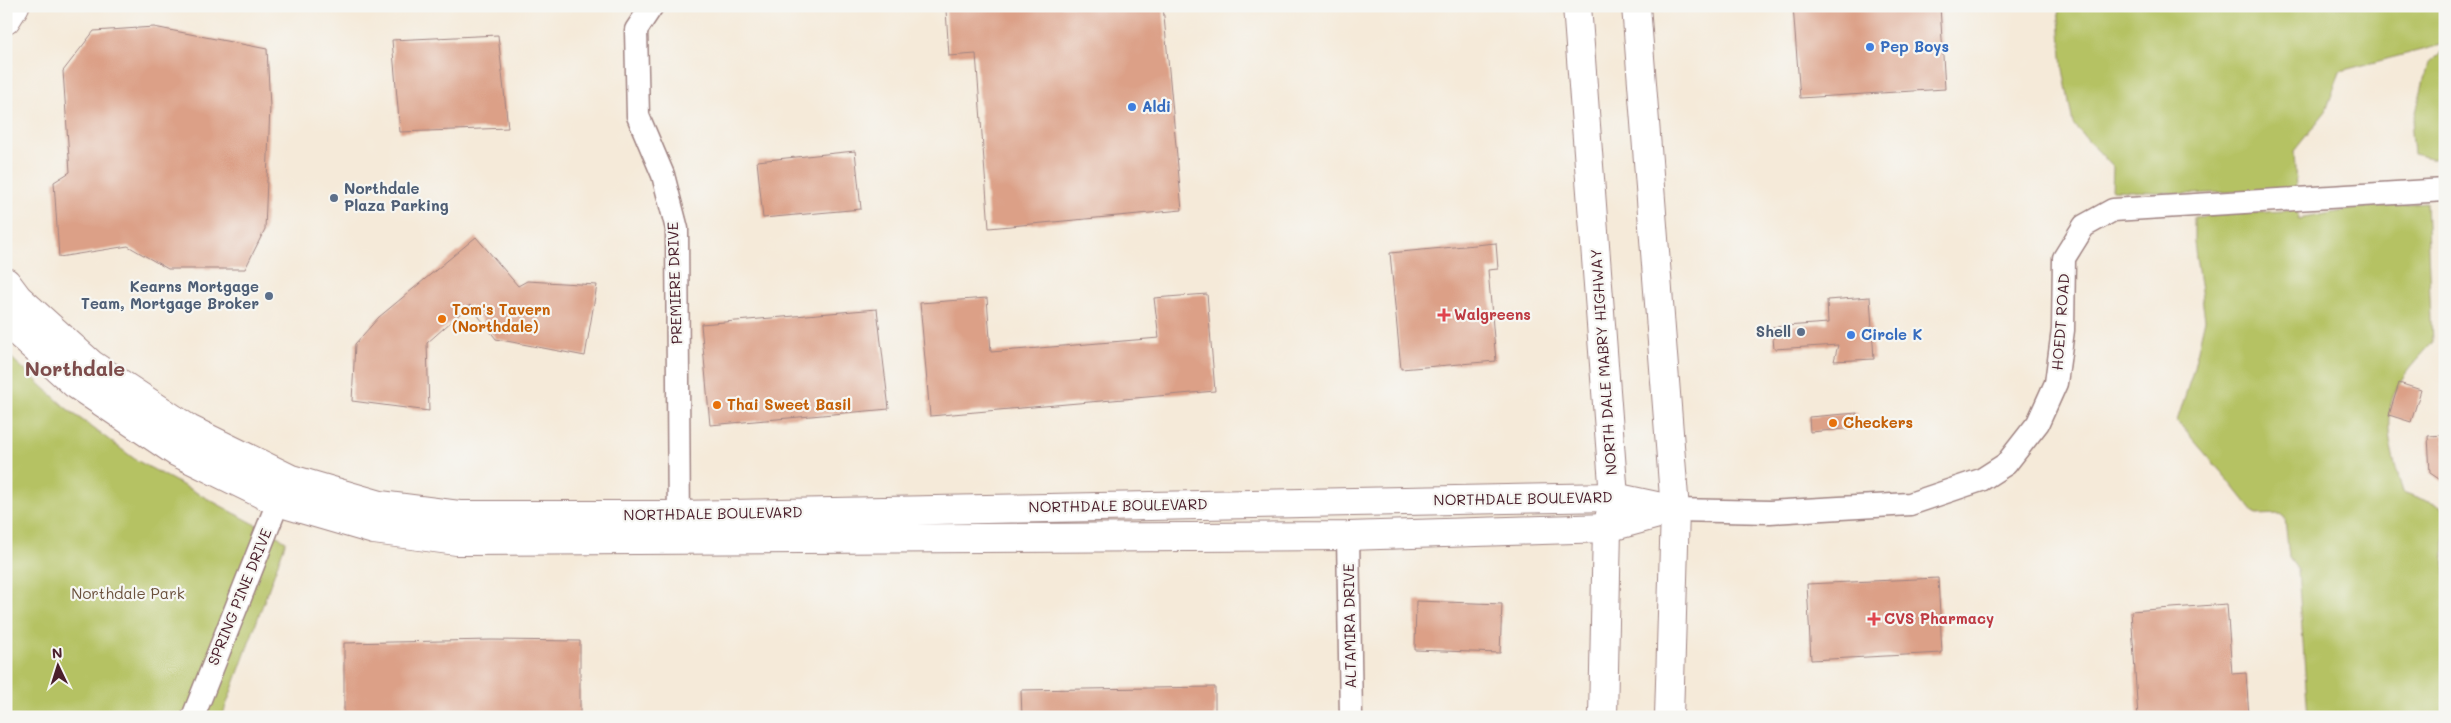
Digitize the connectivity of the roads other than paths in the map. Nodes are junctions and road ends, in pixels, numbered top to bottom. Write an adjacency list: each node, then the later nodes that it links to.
1 (15, 6): 6 (street)
2 (652, 6): 17 (street, PREMIERE DRIVE)
3 (1577, 6): 12 (street, NORTH DALE MABRY HIGHWAY)
4 (1618, 6): 7 (street)
5 (1636, 6): 7 (street)
6 (6, 20)
7 (1649, 163): 16 (street)
8 (2445, 190): 16 (street, HOEDT ROAD)
9 (6, 282): 11 (street, NORTHDALE BOULEVARD)
10 (6, 322): 11 (street, NORTHDALE BOULEVARD)
11 (284, 490): 17 (street, NORTHDALE BOULEVARD); 22 (street, SPRING PINE DRIVE)
12 (1614, 497): 13 (street, NORTHDALE BOULEVARD); 16 (street, NORTHDALE BOULEVARD); 18 (street, NORTH DALE MABRY HIGHWAY)
13 (1484, 499): 14 (street, NORTHDALE BOULEVARD); 19 (street)
14 (1348, 501): 15 (street, NORTHDALE BOULEVARD); 20 (street)
15 (1002, 508): 17 (street, NORTHDALE BOULEVARD); 21 (street)
16 (1675, 510): 18 (street, NORTHDALE BOULEVARD); 25 (street)
17 (679, 528): 21 (street, NORTHDALE BOULEVARD)
18 (1607, 528): 19 (street, NORTHDALE BOULEVARD); 24 (street, NORTH DALE MABRY HIGHWAY)
19 (1348, 536): 20 (street, NORTHDALE BOULEVARD); 23 (street, ALTAMIRA DRIVE)
20 (1189, 537): 21 (street, NORTHDALE BOULEVARD)
21 (1002, 538)
22 (193, 717)
23 (1351, 717)
24 (1603, 717)
25 (1670, 717)

